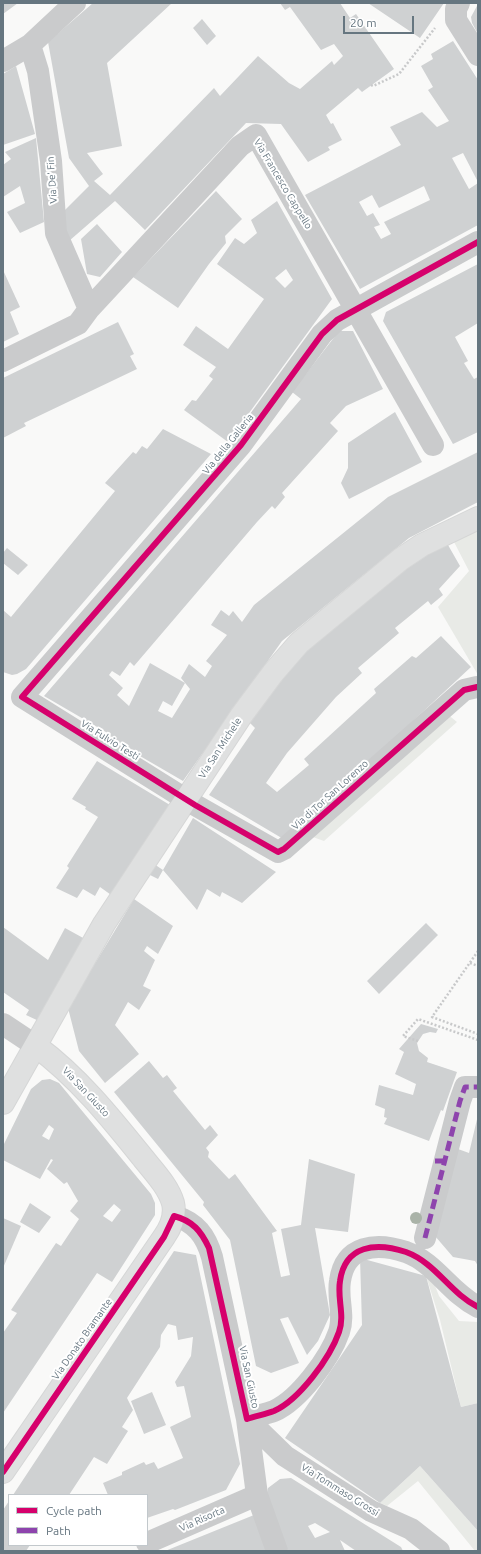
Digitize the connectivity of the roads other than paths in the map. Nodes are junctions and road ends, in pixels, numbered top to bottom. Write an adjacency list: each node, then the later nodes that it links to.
1 (74, 3): 3 (street)
2 (459, 3): 4 (street)
3 (30, 45): 5 (street); 7 (street, Via De' Fin)
4 (478, 55)
5 (3, 61)
6 (478, 242): 8 (street, Via della Galleria)
7 (89, 309): 8 (street, Via Francesco Cappello); 9 (street, Via Francesco Cappello)
8 (356, 309): 10 (street, Via Francesco Cappello); 13 (street, Via della Galleria)
9 (3, 361)
10 (433, 445)
11 (478, 518): 14 (street, Via San Michele)
12 (477, 687): 14 (street, Via di Tor San Lorenzo)
13 (22, 697): 14 (street, Via Fulvio Testi)
14 (186, 799): 16 (street, Via San Michele)
15 (3, 1024): 16 (street)
16 (36, 1046): 18 (street, Via San Michele); 19 (street, Via San Giusto)
17 (478, 1087): 20 (street)
18 (3, 1102)
19 (174, 1216): 22 (street, Via San Giusto); 23 (street, Via Donato Bramante)
20 (425, 1238)
21 (478, 1307): 22 (street, Via San Giusto)
22 (248, 1419): 24 (street); 29 (street, Via Tommaso Grossi)
23 (3, 1472)
24 (256, 1495): 25 (street, Via Risorta); 28 (street)
25 (148, 1543)
26 (141, 1546): 27 (street)
27 (129, 1551)
28 (276, 1551)
29 (439, 1551)

